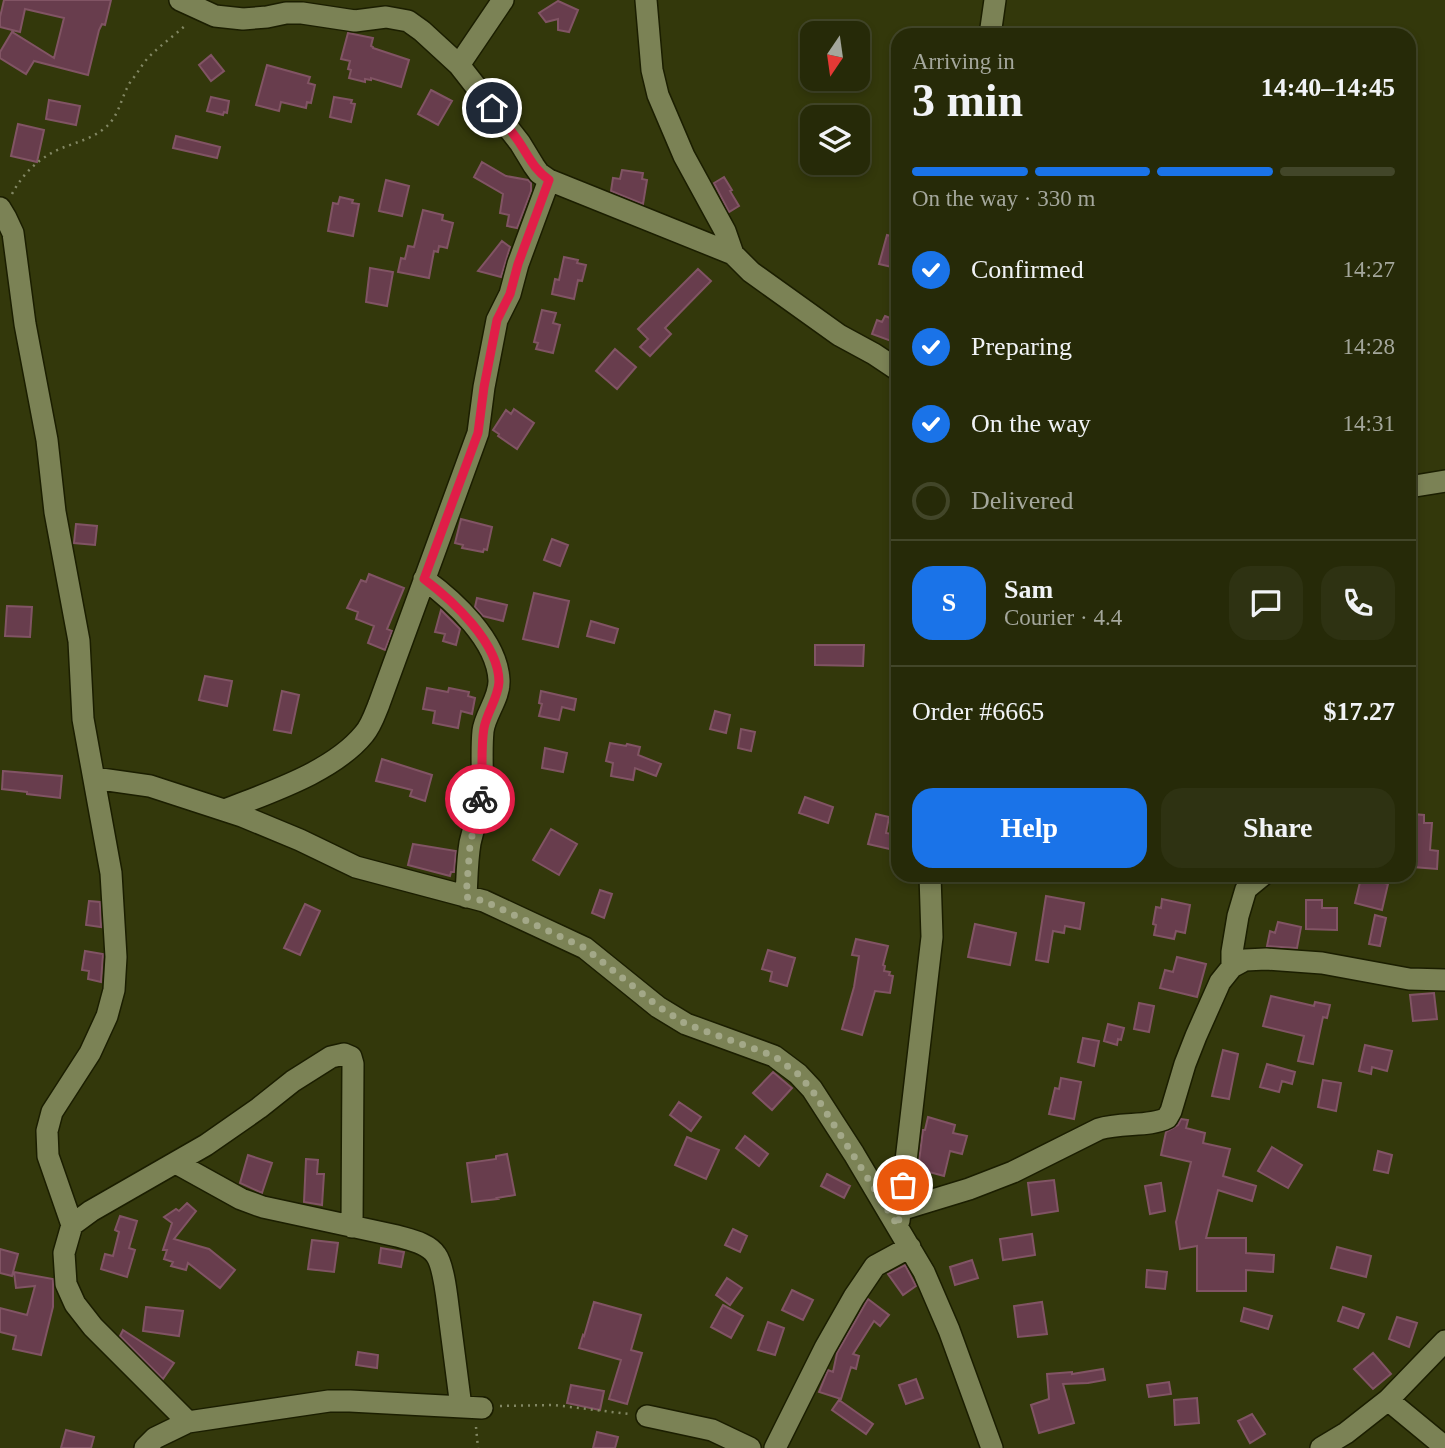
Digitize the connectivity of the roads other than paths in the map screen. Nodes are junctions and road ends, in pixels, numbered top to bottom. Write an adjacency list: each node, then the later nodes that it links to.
1 (180, 0): 6 (street)
2 (503, 0): 6 (street)
3 (646, 0): 9 (street)
4 (995, 0): 5 (street)
5 (991, 28)
6 (459, 65): 7 (street)
7 (549, 180): 9 (street); 13 (street)
8 (3, 213): 14 (street)
9 (733, 254): 10 (street)
10 (891, 365)
11 (1445, 481): 12 (street)
12 (1416, 486)
13 (424, 579): 15 (street); 18 (street)
14 (94, 778): 15 (street); 23 (street)
15 (225, 810): 18 (street)
16 (930, 882): 22 (street)
17 (1254, 882): 19 (street)
18 (466, 897): 22 (street)
19 (1232, 967): 20 (street); 22 (street)
20 (1445, 980)
21 (176, 1163): 23 (street); 24 (street); 24 (street)
22 (899, 1218): 25 (street)
23 (72, 1225): 31 (street)
24 (352, 1227): 28 (street)
25 (910, 1247): 35 (street); 36 (street)
26 (1445, 1341): 27 (street)
27 (1388, 1400): 32 (street); 37 (street)
28 (461, 1407): 29 (street); 31 (street)
29 (482, 1408)
30 (647, 1416): 34 (street)
31 (188, 1422): 33 (street)
32 (1445, 1447)
33 (145, 1448)
34 (750, 1448)
35 (775, 1448)
36 (992, 1448)
37 (1321, 1448)

